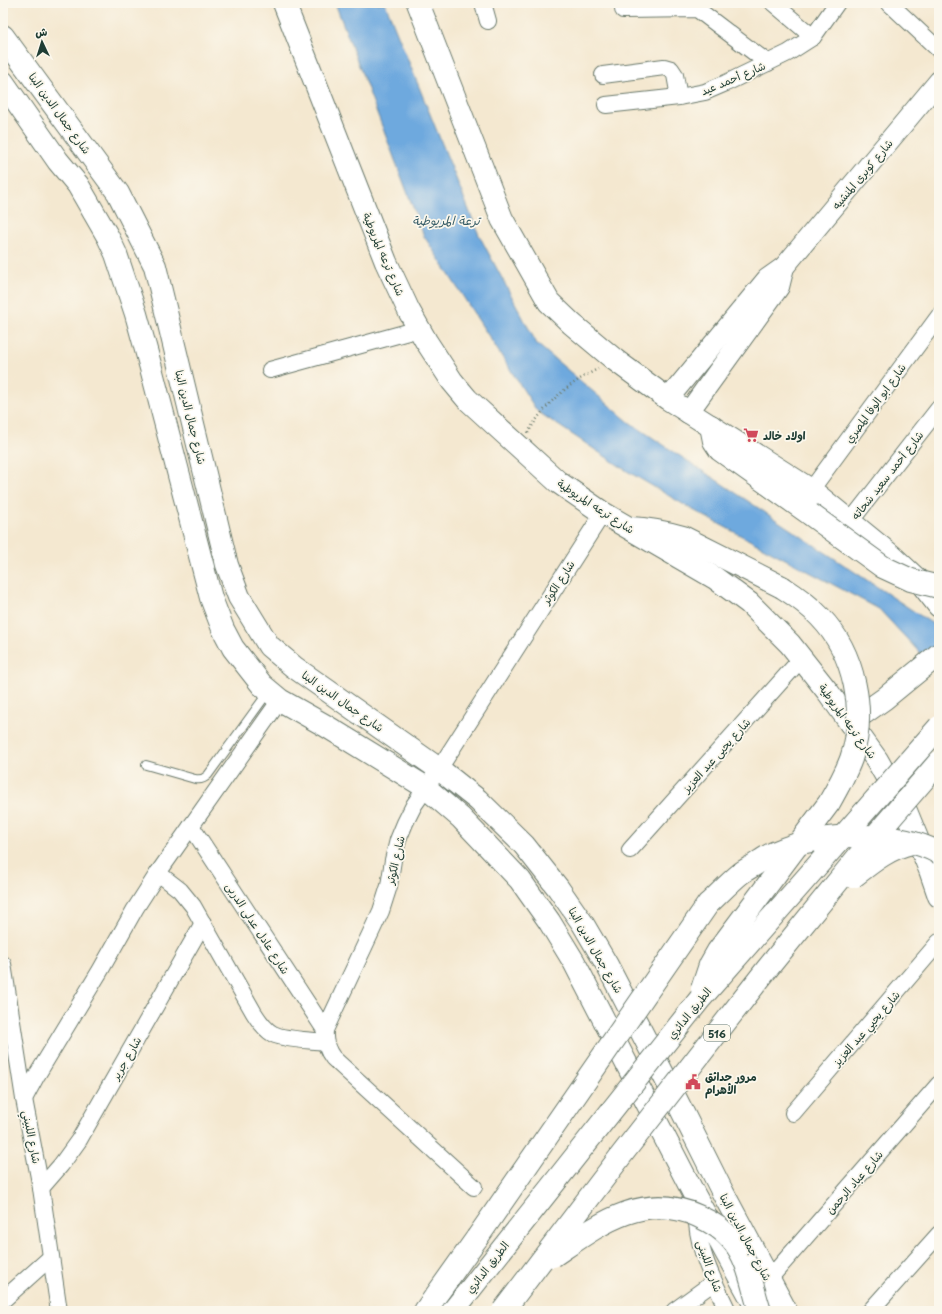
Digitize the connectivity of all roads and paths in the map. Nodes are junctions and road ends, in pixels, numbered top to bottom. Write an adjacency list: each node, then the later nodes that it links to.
1 (284, 3): 21 (main road, شارع ترعه المريوطية)
2 (419, 3): 24 (main road)
3 (484, 3): 9 (street)
4 (773, 3): 11 (street)
5 (837, 3): 11 (street, شارع أحمد عيد)
6 (889, 3): 12 (street)
7 (698, 6): 8 (street); 13 (street)
8 (623, 10)
9 (488, 21)
10 (3, 36): 44 (main road, شارع جمال الدين البنا)
11 (812, 37): 13 (street, شارع أحمد عيد)
12 (939, 50)
13 (768, 63): 17 (street, شارع أحمد عيد)
14 (602, 75): 17 (street)
15 (939, 81): 19 (street, شارع كوبرى المنشيه)
16 (3, 82): 39 (main road)
17 (679, 97): 18 (street, شارع أحمد عيد)
18 (606, 105)
19 (784, 267): 24 (street, شارع كوبرى المنشيه); 26 (street, شارع كوبرى المنشيه)
20 (939, 316): 29 (street, شارع ابو الوفا المصري)
21 (419, 329): 22 (street); 30 (main road, شارع ترعه المريوطية)
22 (270, 370)
23 (579, 378): 27 (path)
24 (668, 399): 26 (main road)
25 (939, 408): 31 (street, شارع أحمد سعيد شحاته)
26 (688, 413): 28 (main road)
27 (534, 421)
28 (711, 426): 29 (main road); 35 (main road, bridge)
29 (811, 490): 31 (main road)
30 (603, 513): 32 (main road, شارع ترعه المريوطية); 44 (street, شارع الكوثر)
31 (850, 522): 33 (main road)
32 (630, 528): 38 (main road, شارع ترعه المريوطية); 58 (main road, bridge)
33 (904, 568): 34 (street); 36 (main road)
34 (939, 576)
35 (939, 587)
36 (939, 606)
37 (939, 654): 40 (main road)
38 (801, 659): 40 (main road, شارع ترعه المريوطية); 50 (street, شارع يحيى عبد العزيز)
39 (275, 695): 43 (lane); 45 (main road); 48 (street)
40 (850, 723): 53 (main road, شارع ترعه المريوطية)
41 (939, 727): 58 (main road, الطريق الدائري, bridge)
42 (939, 762): 54 (main road, 516, bridge)
43 (146, 765)
44 (439, 769): 45 (street, شارع الكوثر); 46 (main road, شارع جمال الدين البنا)
45 (426, 787): 47 (main road); 59 (street, شارع الكوثر)
46 (478, 800): 47 (main road); 69 (main road, شارع جمال الدين البنا)
47 (461, 818): 65 (main road)
48 (191, 826): 52 (street); 59 (street, شارع عادل عدلى الدربى)
49 (939, 841): 54 (main road, bridge)
50 (630, 850)
51 (939, 853): 73 (main road, bridge)
52 (158, 873): 55 (street); 61 (street)
53 (939, 896)
54 (819, 904): 68 (main road, 516, bridge)
55 (203, 923): 59 (street); 64 (street, شارع جرير)
56 (939, 942): 62 (street, شارع يحيي عبد العزيز)
57 (3, 964): 61 (street, شارع اللبيني)
58 (700, 999): 74 (main road, الطريق الدائري, bridge)
59 (324, 1036): 63 (street)
60 (939, 1084): 69 (street, شارع عباد الرحمن)
61 (24, 1099): 64 (street, شارع اللبيني)
62 (793, 1113)
63 (474, 1187)
64 (41, 1188): 67 (street, شارع اللبيني)
65 (695, 1196): 70 (street, شارع اللبينى); 78 (main road)
66 (939, 1234): 80 (street)
67 (51, 1257): 71 (street); 72 (street, شارع اللبيني)
68 (538, 1265): 75 (main road, 516, bridge); 78 (main road, bridge)
69 (769, 1279): 79 (main road, شارع جمال الدين البنا)
70 (714, 1282): 76 (street); 77 (street, شارع اللبينى)
71 (3, 1300)
72 (59, 1311)
73 (425, 1311)
74 (453, 1311)
75 (503, 1311)
76 (674, 1311)
77 (728, 1311)
78 (759, 1311)
79 (786, 1311)
80 (870, 1311)

